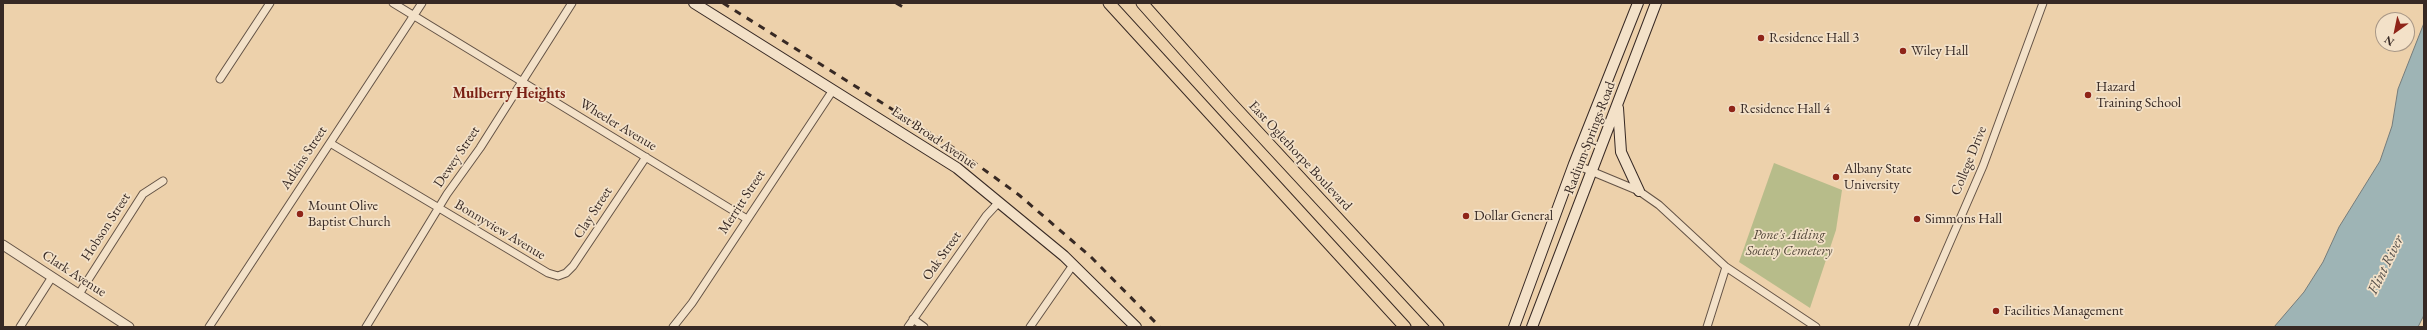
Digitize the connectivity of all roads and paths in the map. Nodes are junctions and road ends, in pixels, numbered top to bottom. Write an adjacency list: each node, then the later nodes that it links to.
1 (270, 3): 12 (street)
2 (393, 3): 11 (street, Wheeler Avenue)
3 (422, 3): 11 (street, Adkins Street)
4 (572, 3): 13 (street, Dewey Street)
5 (694, 3): 14 (main road, East Broad Avenue)
6 (1109, 3): 41 (main road)
7 (1142, 3): 42 (main road, East Oglethorpe Boulevard)
8 (1638, 3): 18 (main road, Radium Springs Road)
9 (1656, 3): 15 (main road, Radium Springs Road)
10 (2043, 3): 47 (street, College Drive)
11 (414, 15): 13 (street, Wheeler Avenue); 16 (street, Adkins Street)
12 (220, 79)
13 (522, 80): 17 (street, Wheeler Avenue); 23 (street, Dewey Street)
14 (833, 90): 22 (main road, East Broad Avenue); 24 (street, Merritt Street)
15 (1618, 104): 19 (main road, Radium Springs Road); 21 (main road)
16 (330, 143): 23 (street, Bonnyview Avenue); 34 (street, Adkins Street)
17 (646, 157): 24 (street, Wheeler Avenue); 28 (street, Clay Street)
18 (1574, 164): 19 (street); 43 (main road, Radium Springs Road)
19 (1592, 170): 21 (street); 44 (main road, Radium Springs Road)
20 (163, 181): 30 (street, Hobson Street)
21 (1639, 191): 27 (street)
22 (999, 202): 26 (main road, East Broad Avenue); 31 (street, Oak Street)
23 (438, 208): 28 (street, Bonnyview Avenue); 35 (street, Dewey Street)
24 (747, 219): 36 (street, Merritt Street)
25 (3, 245): 29 (street, Clark Avenue)
26 (1073, 265): 39 (street); 40 (main road, East Broad Avenue)
27 (1726, 267): 45 (street); 46 (street)
28 (555, 275)
29 (52, 276): 30 (street, Clark Avenue); 32 (street)
30 (79, 294): 33 (street, Clark Avenue)
31 (913, 319): 37 (street, Oak Street); 38 (street)
32 (20, 327)
33 (129, 327)
34 (209, 327)
35 (366, 327)
36 (674, 327)
37 (908, 327)
38 (924, 327)
39 (1030, 327)
40 (1136, 327)
41 (1405, 327)
42 (1438, 327)
43 (1514, 327)
44 (1532, 327)
45 (1707, 327)
46 (1816, 327)
47 (1913, 327)

